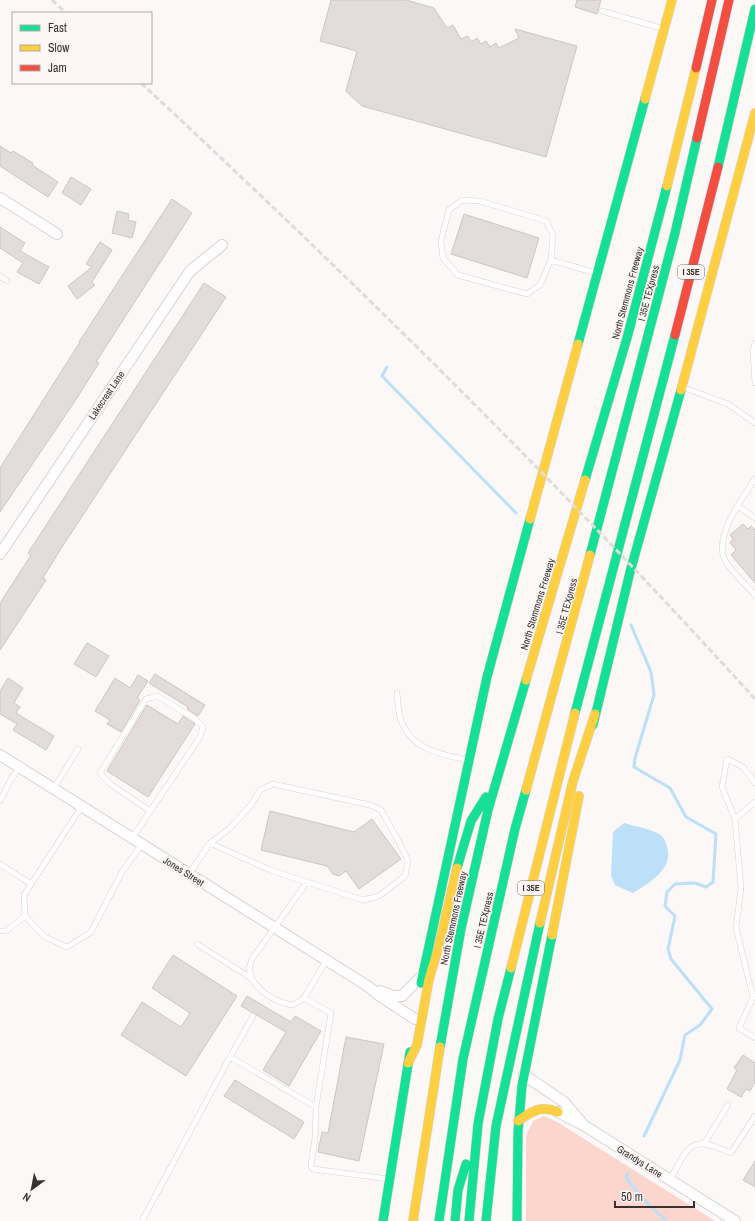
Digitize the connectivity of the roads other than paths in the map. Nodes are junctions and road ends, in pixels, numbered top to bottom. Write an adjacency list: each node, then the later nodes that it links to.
1 (672, 0): 6 (main road, North Stemmons Freeway)
2 (712, 0): 30 (main road, North Stemmons Freeway)
3 (729, 0): 73 (main road, I 35E TEXpress)
4 (755, 9): 65 (main road, I 35E)
5 (602, 11): 6 (lane)
6 (665, 29): 12 (main road, North Stemmons Freeway)
7 (755, 113): 17 (main road)
8 (0, 198): 9 (street)
9 (56, 234)
10 (222, 245): 22 (street, Lakecrest Lane)
11 (552, 260): 11 (lane); 12 (lane)
12 (597, 274): 28 (main road, North Stemmons Freeway)
13 (0, 276): 14 (lane)
14 (7, 281)
15 (755, 343): 16 (lane)
16 (755, 384)
17 (681, 386): 18 (lane); 25 (main road)
18 (755, 423)
19 (755, 479): 20 (lane)
20 (738, 506): 21 (lane); 23 (lane)
21 (755, 518)
22 (0, 554)
23 (755, 595)
24 (397, 693): 28 (lane)
25 (595, 714): 59 (main road); 76 (main road)
26 (78, 749): 32 (lane)
27 (0, 755): 29 (street, Jones Street)
28 (468, 760): 50 (main road, North Stemmons Freeway)
29 (19, 768): 32 (street, Jones Street); 33 (lane)
30 (496, 778): 58 (main road); 72 (main road, North Stemmons Freeway)
31 (755, 783): 37 (lane)
32 (54, 788): 35 (street, Jones Street)
33 (0, 801)
34 (755, 802): 37 (lane)
35 (82, 806): 38 (street, Jones Street); 44 (lane)
36 (150, 811): 36 (lane); 38 (lane)
37 (735, 819): 56 (lane)
38 (132, 838): 40 (street, Jones Street)
39 (210, 843): 42 (lane); 43 (lane); 43 (lane)
40 (142, 844): 42 (street, Jones Street); 45 (lane)
41 (0, 864): 44 (lane)
42 (189, 874): 46 (street, Jones Street)
43 (307, 882): 46 (lane)
44 (31, 884): 45 (lane)
45 (25, 916): 47 (lane)
46 (273, 927): 49 (street, Jones Street); 51 (lane)
47 (0, 931)
48 (197, 944): 51 (lane)
49 (326, 961): 52 (street, Jones Street); 53 (lane)
50 (422, 976): 52 (street, Jones Street); 55 (main road, North Stemmons Freeway)
51 (251, 978): 53 (lane)
52 (368, 987): 55 (street, Jones Street)
53 (304, 998): 61 (lane)
54 (253, 1016): 57 (lane)
55 (415, 1019): 58 (main road, North Stemmons Freeway)
56 (755, 1038)
57 (230, 1057): 61 (lane); 70 (lane)
58 (408, 1063): 68 (main road, North Stemmons Freeway)
59 (524, 1076): 64 (main road); 66 (street, Grandys Lane)
60 (728, 1105): 67 (lane)
61 (316, 1107): 68 (lane)
62 (558, 1112): 64 (main road); 66 (street, Grandys Lane)
63 (755, 1116): 67 (lane)
64 (518, 1121): 77 (main road)
65 (478, 1124): 74 (main road); 75 (main road, I 35E)
66 (585, 1126): 69 (street, Grandys Lane)
67 (704, 1144): 69 (lane)
68 (389, 1180): 71 (main road, North Stemmons Freeway)
69 (670, 1180): 78 (street, Grandys Lane)
70 (142, 1221)
71 (383, 1221)
72 (414, 1221)
73 (439, 1221)
74 (455, 1221)
75 (469, 1221)
76 (486, 1221)
77 (517, 1221)
78 (735, 1221)

